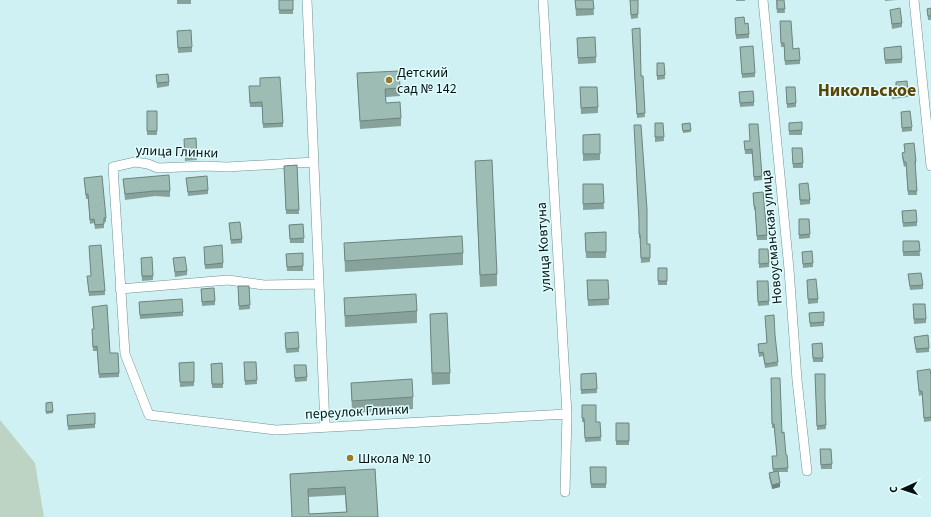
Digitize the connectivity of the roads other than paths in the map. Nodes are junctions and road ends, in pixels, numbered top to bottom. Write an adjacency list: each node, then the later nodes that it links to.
1 (307, 0): 5 (street)
2 (543, 0): 9 (street, улица Ковтуна)
3 (763, 0): 12 (street, Новоусманская улица)
4 (914, 0): 6 (street)
5 (314, 162): 7 (street); 8 (street, улица Глинки)
6 (931, 166)
7 (319, 284): 8 (street); 11 (street)
8 (120, 289): 10 (street, улица Глинки)
9 (566, 414): 11 (street, переулок Глинки); 13 (street, улица Ковтуна)
10 (149, 416): 11 (street, переулок Глинки)
11 (325, 426)
12 (807, 471)
13 (565, 492)

